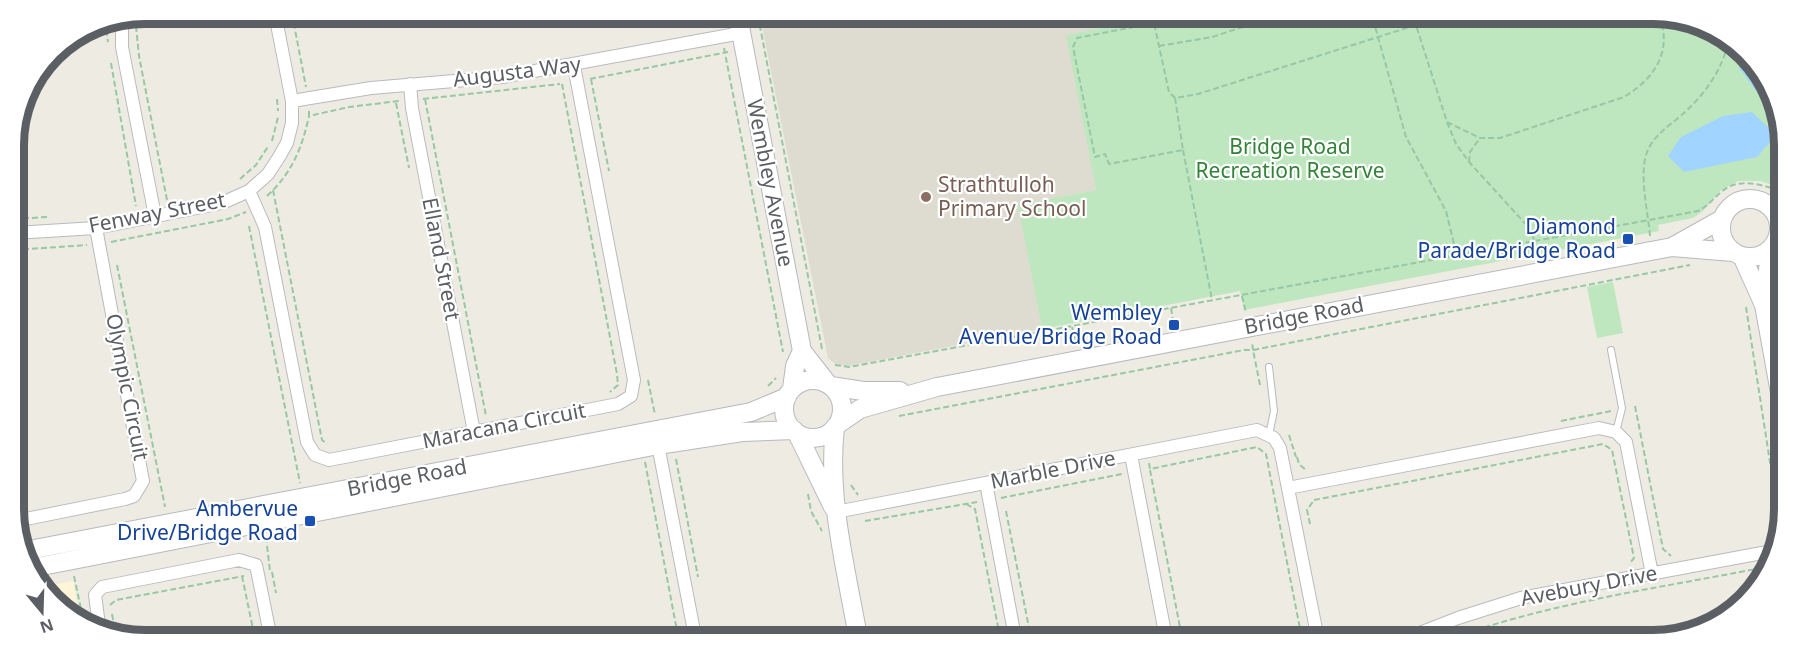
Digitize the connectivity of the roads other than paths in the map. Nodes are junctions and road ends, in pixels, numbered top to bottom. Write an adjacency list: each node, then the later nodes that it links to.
1 (277, 24): 6 (street, Fenway Street)
2 (740, 25): 4 (street, Augusta Way); 19 (street, Wembley Avenue)
3 (122, 26): 9 (street)
4 (574, 66): 5 (street, Augusta Way); 26 (street, Maracana Circuit)
5 (410, 84): 6 (street, Augusta Way); 26 (street, Elland Street)
6 (292, 101): 7 (street, Fenway Street)
7 (249, 191): 9 (street, Fenway Street); 26 (street, Maracana Circuit)
8 (1774, 205): 10 (street)
9 (155, 216): 11 (street, Fenway Street)
10 (1722, 219): 14 (street, Bridge Road); 15 (street)
11 (96, 228): 12 (street, Fenway Street); 35 (street, Olympic Circuit)
12 (24, 232)
13 (1774, 241): 15 (street)
14 (1672, 246): 15 (street, Bridge Road); 23 (street, Bridge Road)
15 (1738, 254): 17 (street)
16 (1774, 254): 17 (street)
17 (1764, 305): 20 (street)
18 (1611, 350): 28 (lane)
19 (802, 351): 22 (street, Wembley Avenue); 24 (street, Wembley Avenue)
20 (1774, 360)
21 (1269, 367): 29 (lane)
22 (829, 385): 23 (street, Bridge Road); 24 (street); 25 (street)
23 (937, 387): 25 (street, Bridge Road)
24 (790, 393): 27 (street); 36 (street, Bridge Road)
25 (836, 426): 27 (street); 34 (street)
26 (474, 432)
27 (796, 432): 30 (street, Bridge Road); 34 (street)
28 (1616, 432): 33 (street); 39 (street)
29 (1269, 435): 31 (street, Marble Drive); 33 (street)
30 (658, 445): 38 (street, Bridge Road); 42 (street)
31 (1131, 455): 32 (street, Marble Drive); 45 (street)
32 (986, 483): 34 (street, Marble Drive); 44 (street)
33 (1288, 489): 46 (street)
34 (836, 512): 43 (street)
35 (24, 518)
36 (31, 550)
37 (1766, 552): 39 (street, Avebury Drive)
38 (39, 567)
39 (1652, 574): 47 (street, Avebury Drive)
40 (98, 621): 41 (street)
41 (269, 630)
42 (694, 630)
43 (857, 630)
44 (1013, 630)
45 (1164, 630)
46 (1316, 630)
47 (1428, 630)

